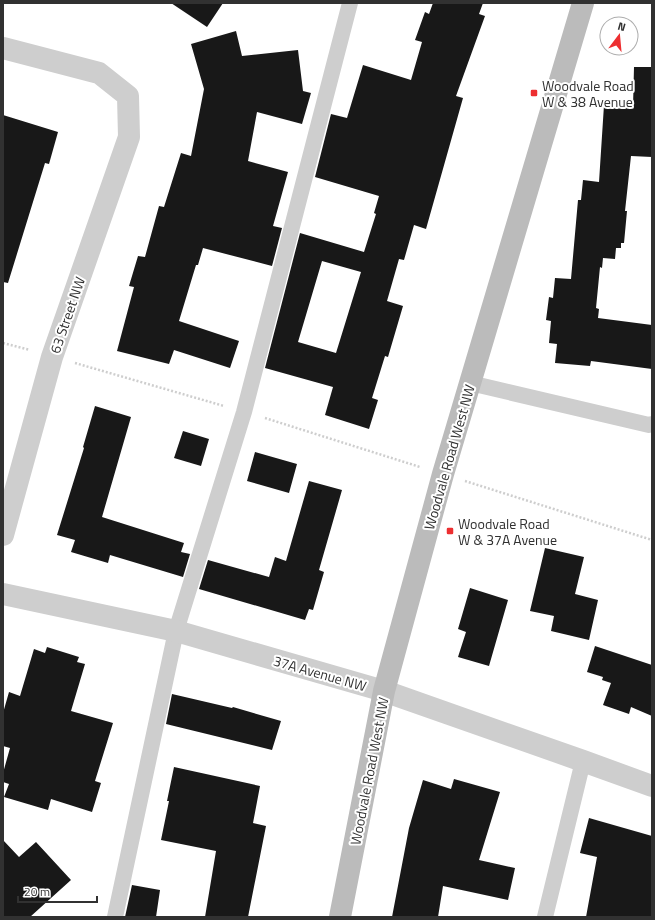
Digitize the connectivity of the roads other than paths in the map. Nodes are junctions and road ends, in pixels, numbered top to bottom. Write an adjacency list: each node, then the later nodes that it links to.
1 (350, 3): 8 (lane)
2 (583, 3): 4 (street, Woodvale Road West NW)
3 (3, 48): 6 (street, 63 Street NW)
4 (470, 382): 5 (lane); 9 (street, Woodvale Road West NW)
5 (652, 424)
6 (3, 535)
7 (3, 594): 8 (street, 37A Avenue NW)
8 (176, 631): 9 (street, 37A Avenue NW); 12 (lane)
9 (384, 691): 10 (street, 37A Avenue NW); 13 (street, Woodvale Road West NW)
10 (583, 761): 11 (street, 37A Avenue NW); 14 (lane)
11 (652, 786)
12 (115, 917)
13 (340, 917)
14 (545, 917)

